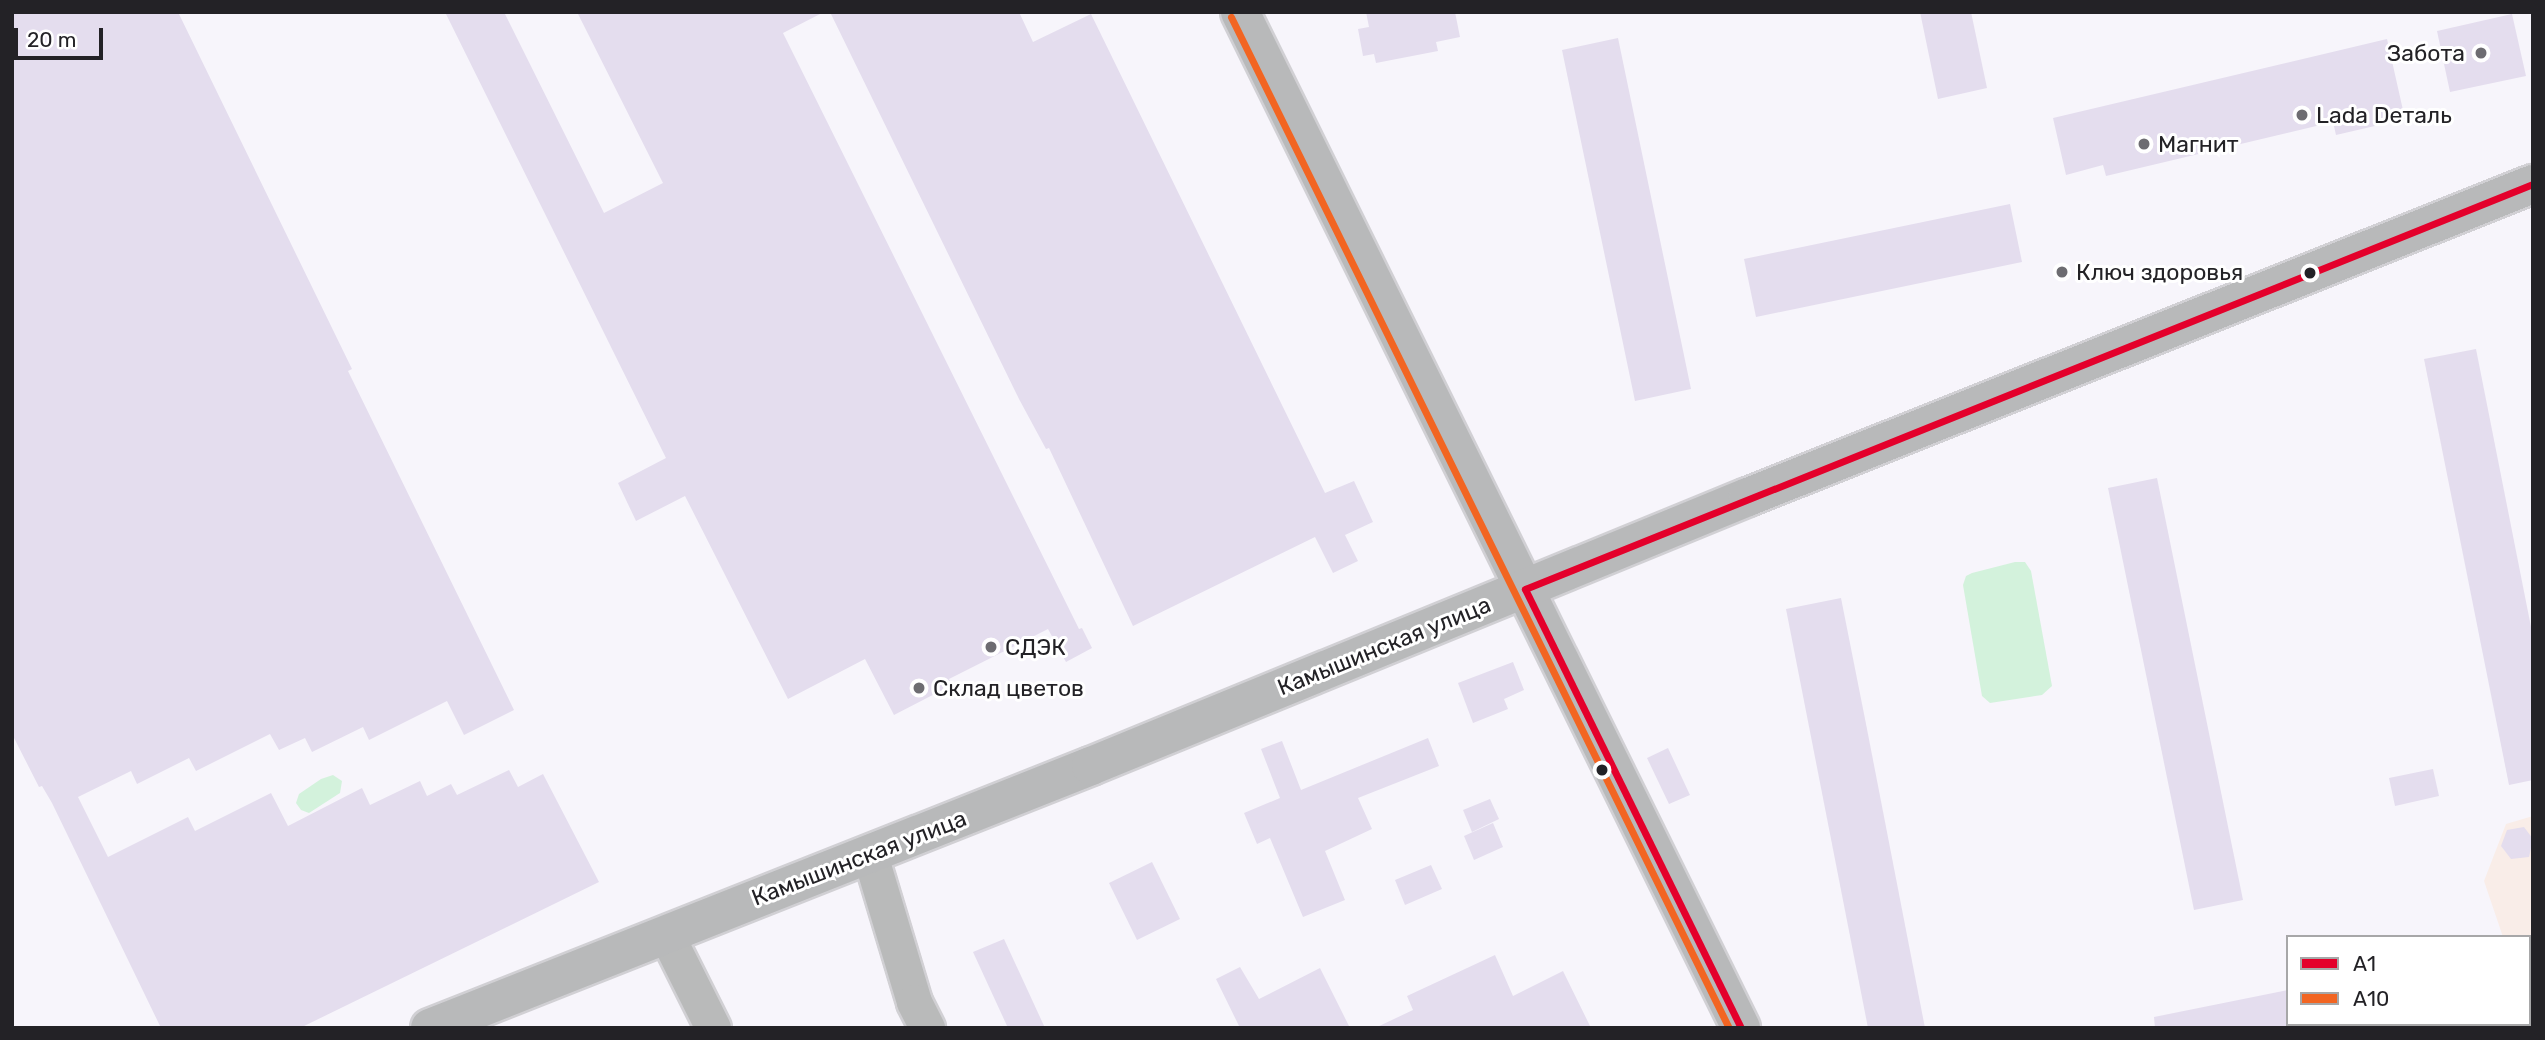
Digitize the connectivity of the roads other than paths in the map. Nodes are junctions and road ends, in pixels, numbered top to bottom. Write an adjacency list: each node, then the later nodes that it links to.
1 (1240, 12): 3 (street)
2 (2533, 184): 3 (street, Камышинская улица)
3 (1525, 589): 4 (street, Камышинская улица); 9 (street)
4 (870, 855): 5 (street, Камышинская улица); 8 (street)
5 (667, 934): 6 (street, Камышинская улица); 7 (street)
6 (430, 1028)
7 (713, 1028)
8 (928, 1028)
9 (1741, 1028)

